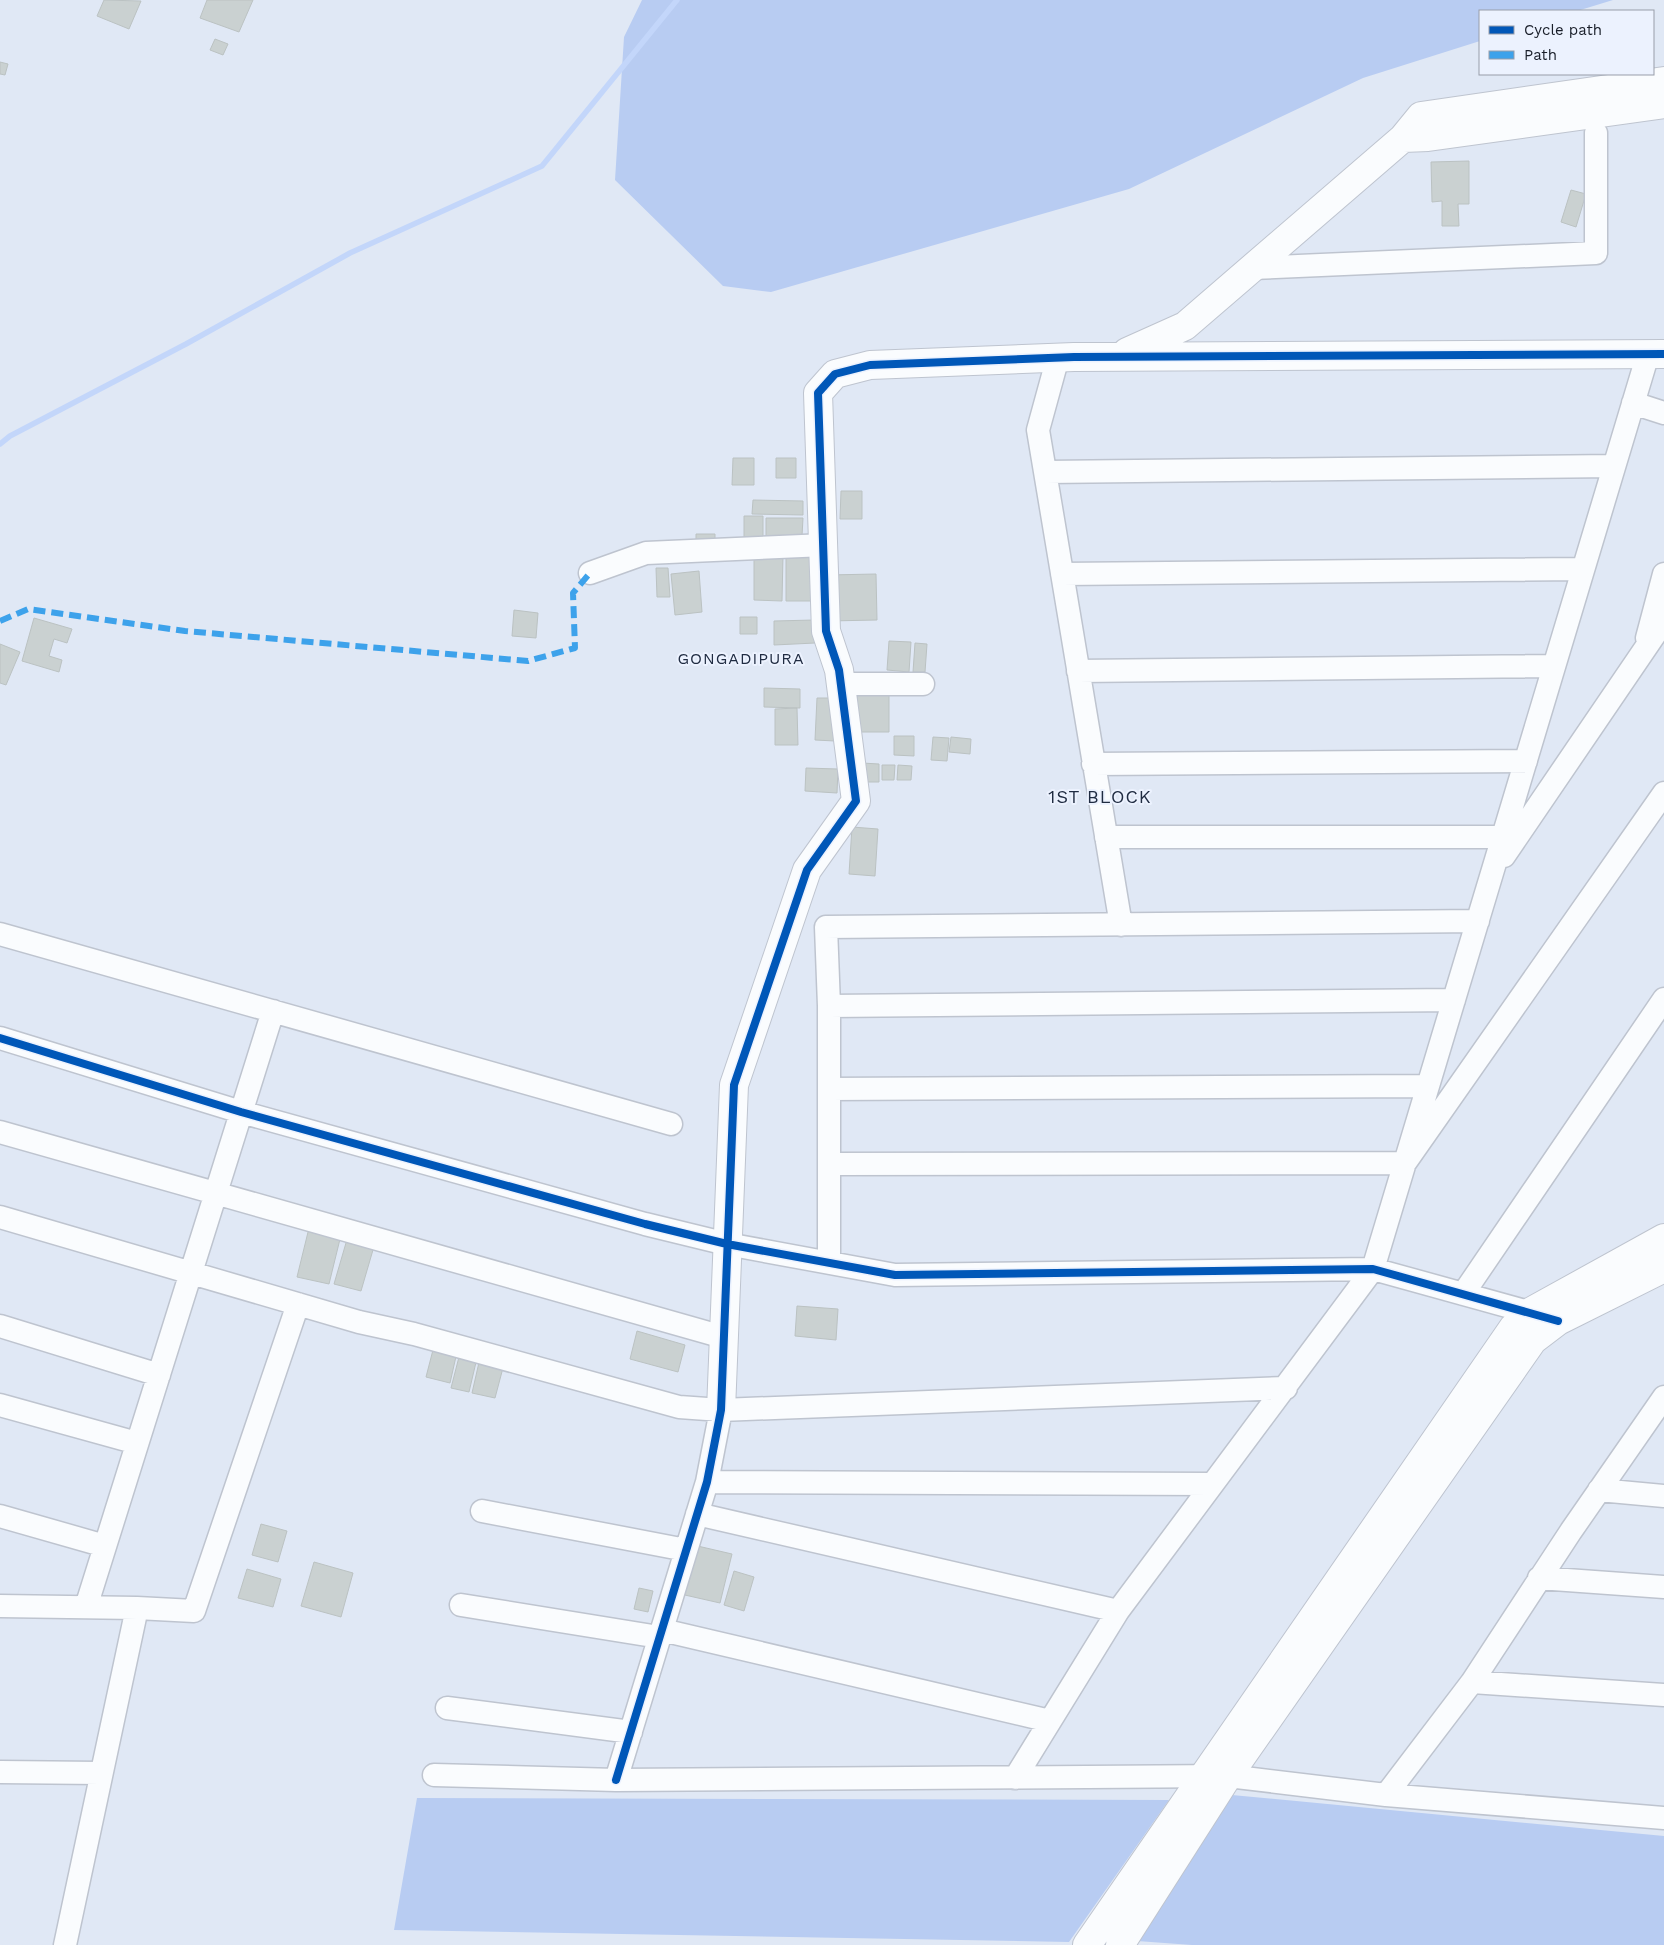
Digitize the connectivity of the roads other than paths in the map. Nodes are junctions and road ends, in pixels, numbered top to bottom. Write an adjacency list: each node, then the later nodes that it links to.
1 (1664, 81): 4 (street)
2 (1664, 104): 4 (street)
3 (1596, 133): 5 (street)
4 (1403, 138): 5 (street)
5 (1252, 268): 7 (street)
6 (1656, 354): 7 (street); 9 (street)
7 (1116, 356): 8 (street)
8 (1058, 357): 12 (street); 13 (street)
9 (1633, 403): 10 (street); 11 (street)
10 (1664, 413)
11 (1614, 466): 12 (street); 14 (street)
12 (1046, 472): 16 (street)
13 (825, 545): 15 (street); 22 (street)
14 (1583, 569): 16 (street); 20 (street)
15 (590, 574)
16 (1062, 574): 21 (street)
17 (1664, 574): 19 (street)
18 (1664, 621): 19 (street)
19 (1644, 651): 29 (street)
20 (1554, 666): 21 (street); 24 (street)
21 (1078, 671): 25 (street)
22 (841, 684): 23 (street); 48 (street)
23 (923, 684)
24 (1526, 761): 25 (street); 28 (street)
25 (1093, 764): 27 (street)
26 (1664, 793): 43 (street)
27 (1106, 837): 28 (street); 31 (street)
28 (1503, 838): 29 (street)
29 (1492, 874): 30 (street)
30 (1478, 921): 31 (street); 34 (street)
31 (1120, 925): 35 (street)
32 (0, 934): 36 (street)
33 (1664, 999): 53 (street)
34 (1454, 1000): 35 (street); 38 (street)
35 (829, 1006): 39 (street)
36 (273, 1011): 40 (street); 41 (street)
37 (0, 1038): 40 (street)
38 (1428, 1086): 39 (street); 43 (street)
39 (829, 1089): 44 (street)
40 (241, 1112): 45 (street); 48 (street)
41 (671, 1124)
42 (0, 1132): 45 (street)
43 (1405, 1163): 44 (street); 51 (street)
44 (829, 1164): 49 (street)
45 (216, 1193): 52 (street); 58 (street)
46 (0, 1217): 52 (street)
47 (1664, 1238): 55 (street)
48 (727, 1244): 49 (street); 58 (street)
49 (829, 1262): 51 (street)
50 (1664, 1268): 56 (street)
51 (1373, 1269): 53 (street); 60 (street)
52 (190, 1273): 54 (street); 59 (street)
53 (1463, 1294): 55 (street)
54 (298, 1304): 63 (street); 79 (street)
55 (1530, 1312): 56 (street); 90 (street)
56 (1558, 1321): 90 (street)
57 (0, 1326): 59 (street)
58 (724, 1337): 63 (street)
59 (158, 1375): 64 (street)
60 (1286, 1388): 63 (street); 66 (street)
61 (1664, 1397): 67 (street)
62 (0, 1405): 64 (street)
63 (721, 1410): 65 (street)
64 (137, 1443): 72 (street)
65 (707, 1482): 66 (street); 70 (street)
66 (1212, 1484): 80 (street)
67 (1599, 1490): 68 (street); 74 (street)
68 (1664, 1496)
69 (482, 1511): 73 (street)
70 (697, 1514): 73 (street); 80 (street)
71 (0, 1516): 72 (street)
72 (105, 1546): 78 (street)
73 (686, 1550): 81 (street)
74 (1539, 1578): 75 (street); 82 (street)
75 (1664, 1586)
76 (461, 1605): 81 (street)
77 (0, 1606): 78 (street)
78 (86, 1607): 79 (street)
79 (137, 1608): 88 (street)
80 (1118, 1611): 85 (street)
81 (661, 1634): 85 (street); 86 (street)
82 (1472, 1682): 83 (street); 93 (street)
83 (1664, 1695)
84 (447, 1708): 86 (street)
85 (1050, 1721): 91 (street)
86 (631, 1732): 92 (street)
87 (0, 1772): 88 (street)
88 (100, 1773): 95 (street)
89 (434, 1776): 92 (street)
90 (1215, 1776): 91 (street); 93 (street); 96 (street); 97 (street)
91 (1015, 1778): 92 (street)
92 (616, 1780)
93 (1386, 1795): 94 (street)
94 (1664, 1818)
95 (65, 1945)
96 (1087, 1945)
97 (1120, 1945)

